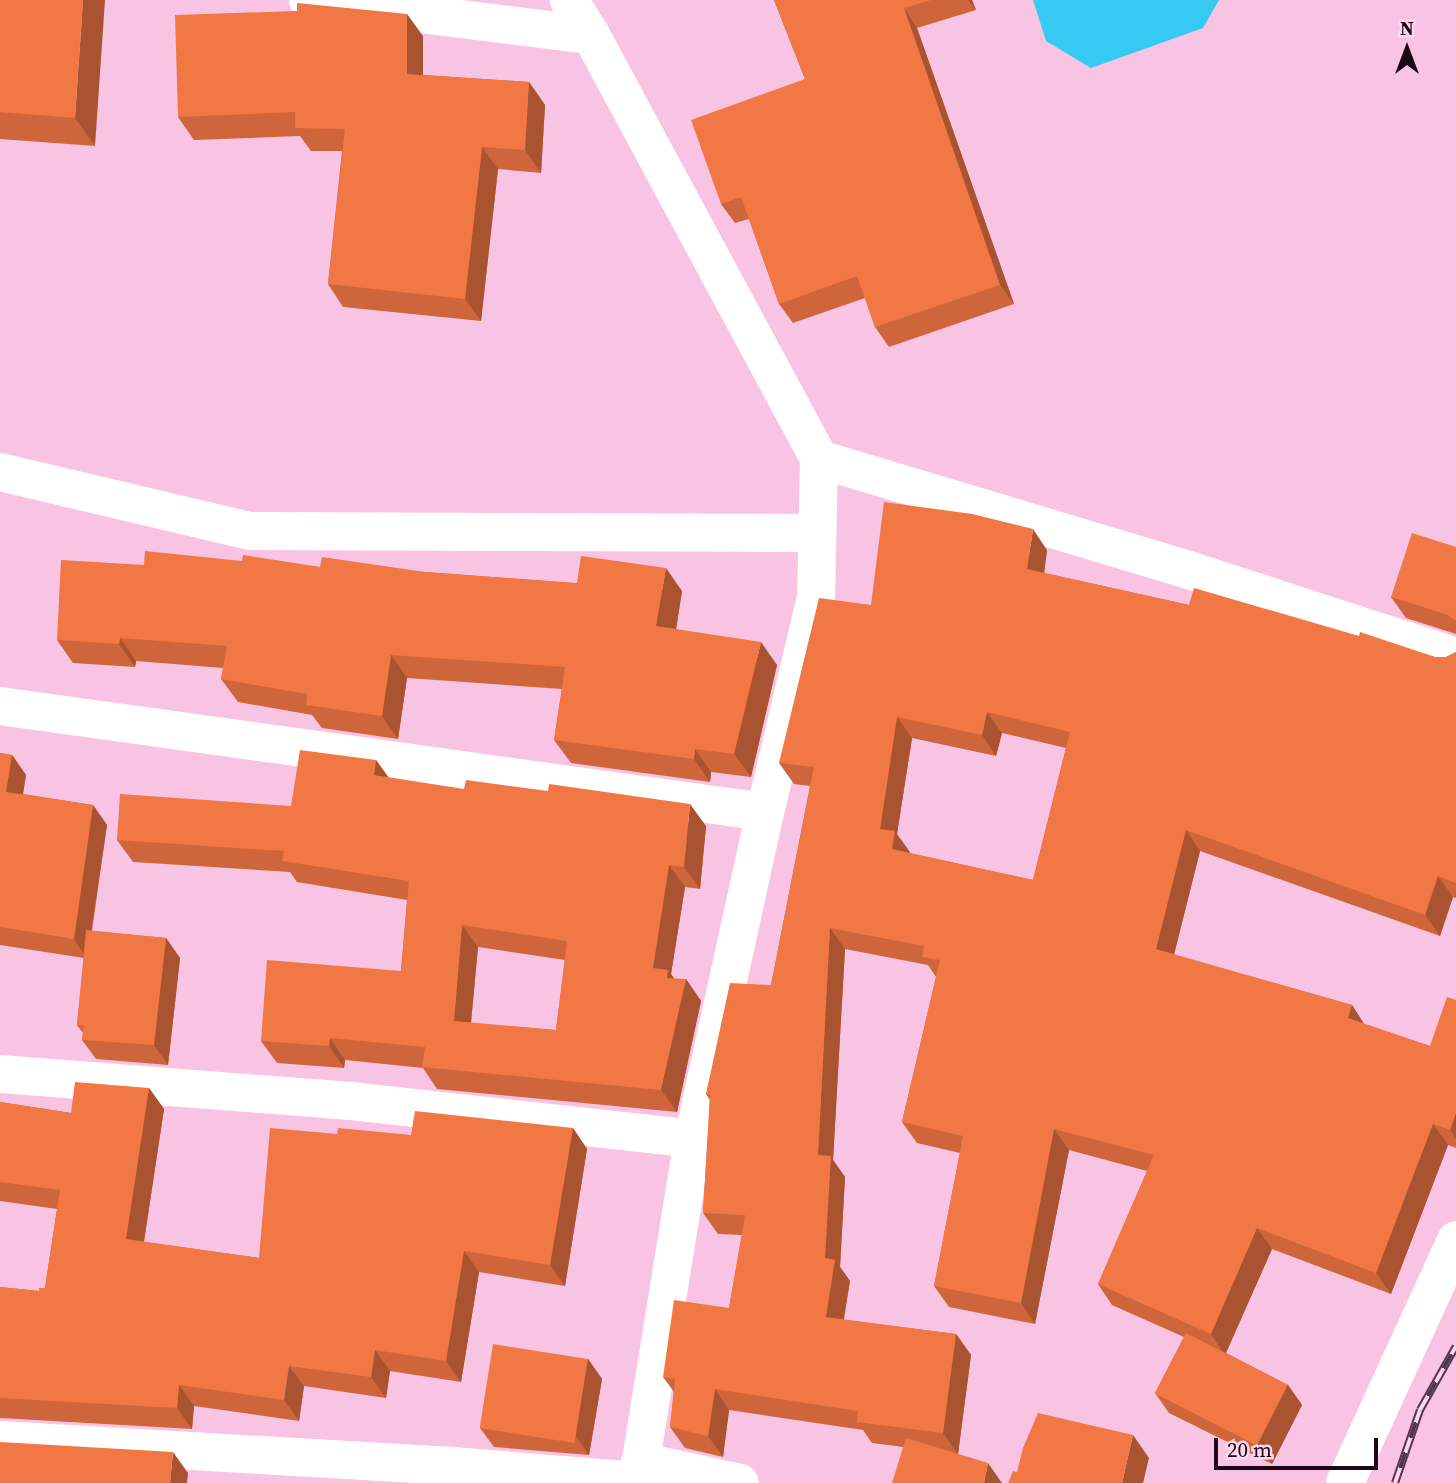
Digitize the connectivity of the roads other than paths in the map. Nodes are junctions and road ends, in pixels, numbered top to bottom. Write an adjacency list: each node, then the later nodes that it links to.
1 (308, 0): 3 (street)
2 (569, 0): 3 (street)
3 (591, 35): 4 (street)
4 (819, 459): 6 (street); 7 (street)
5 (0, 472): 6 (street)
6 (817, 533): 9 (street)
7 (1456, 657)
8 (0, 706): 9 (street)
9 (765, 812): 11 (street)
10 (0, 1074): 11 (street)
11 (693, 1139): 14 (street)
12 (1456, 1240): 16 (street)
13 (0, 1440): 14 (street)
14 (638, 1475): 15 (street)
15 (740, 1483)
16 (1345, 1483)

